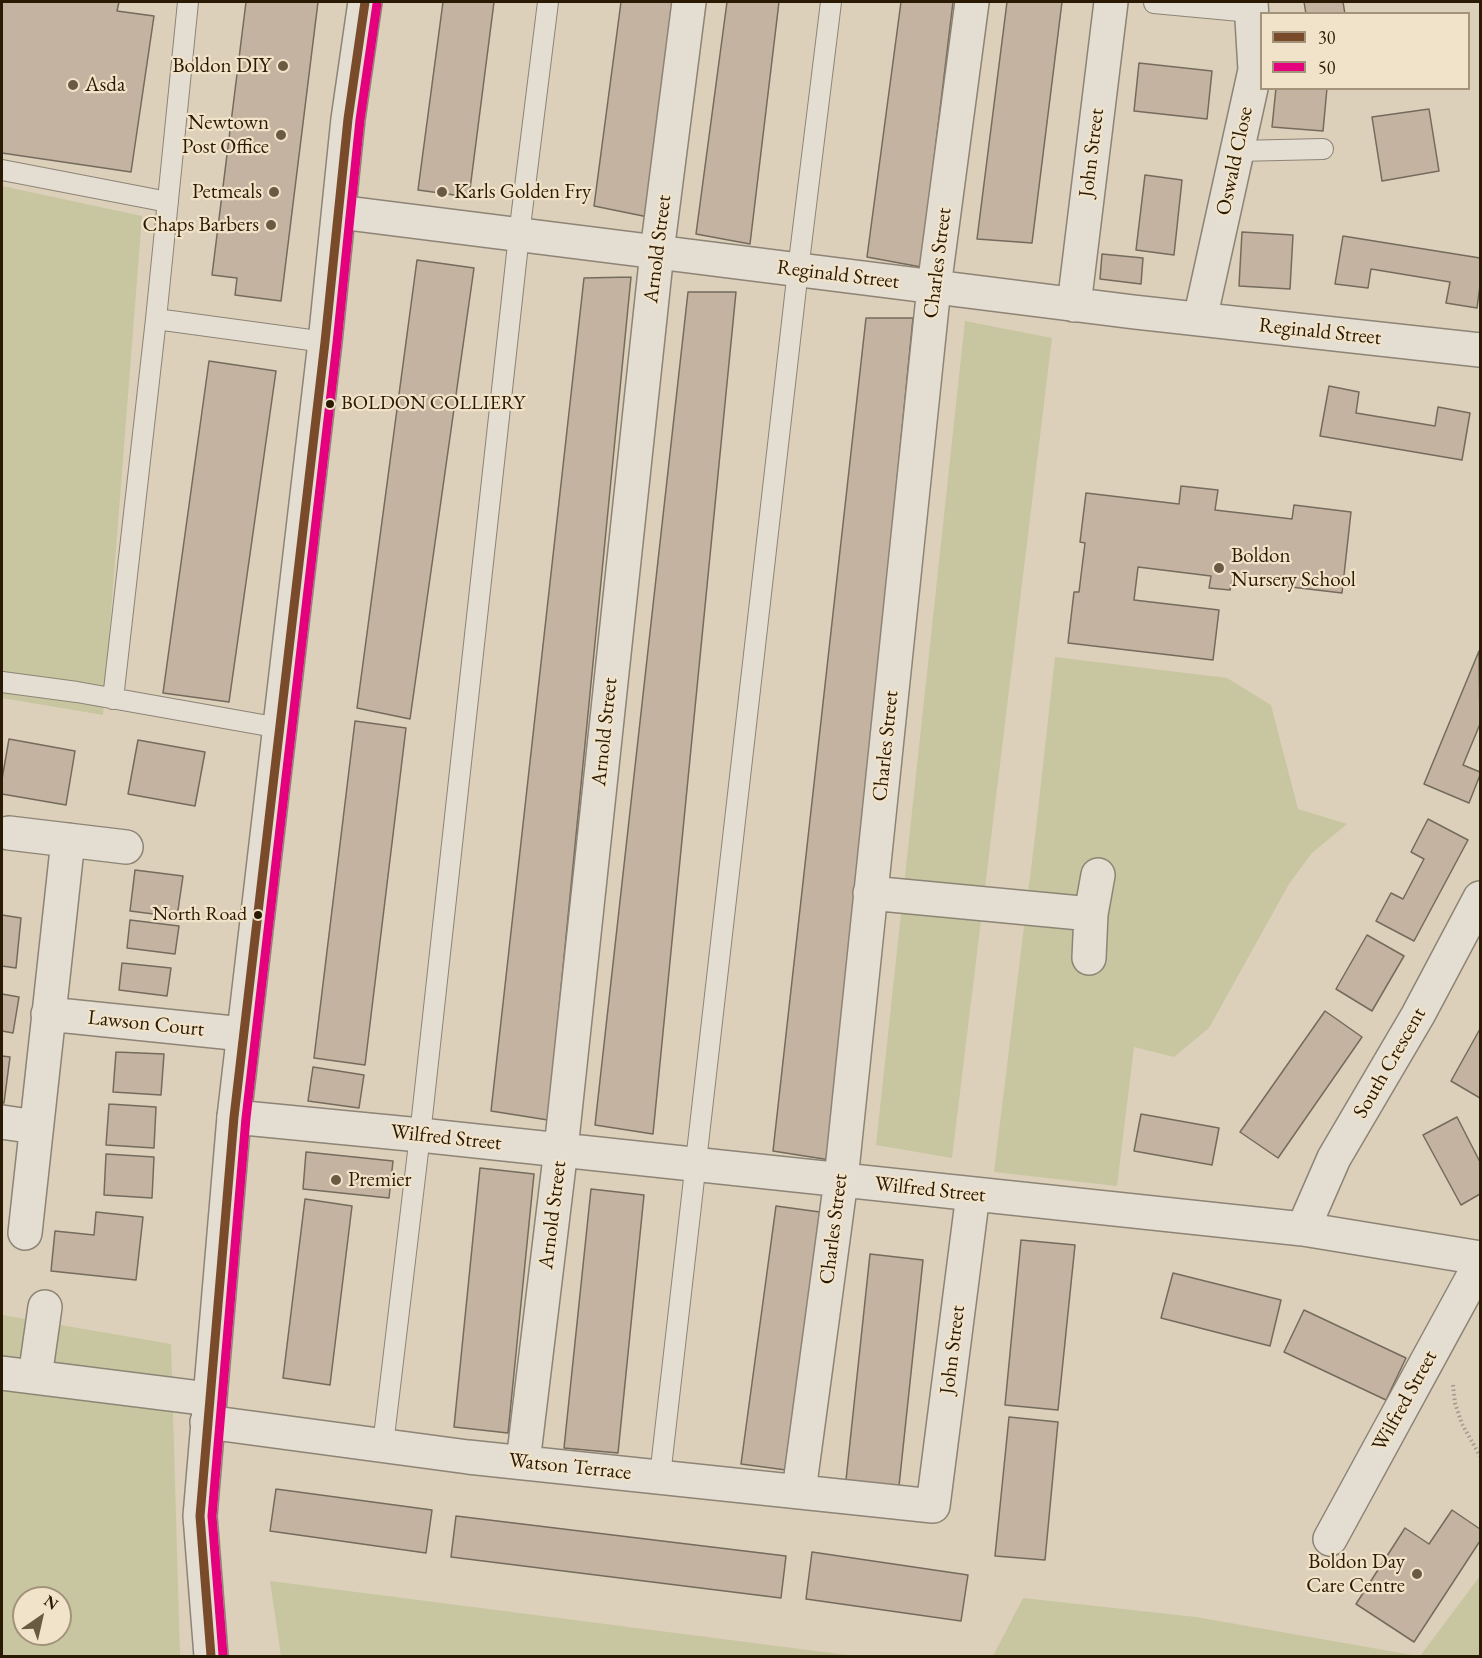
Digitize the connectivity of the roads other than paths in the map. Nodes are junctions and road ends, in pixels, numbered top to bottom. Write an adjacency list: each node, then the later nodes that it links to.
1 (188, 2): 13 (lane)
2 (365, 2): 14 (street)
3 (548, 2): 15 (lane)
4 (689, 2): 16 (street, Arnold Street)
5 (831, 2): 17 (lane)
6 (972, 2): 18 (street, Charles Street)
7 (1111, 2): 19 (street, John Street)
8 (1154, 3): 9 (lane)
9 (1251, 7): 11 (street, Oswald Close)
10 (1323, 149): 11 (lane)
11 (1237, 151): 21 (street, Oswald Close)
12 (2, 170): 13 (lane)
13 (168, 202): 20 (lane)
14 (339, 212): 15 (street, Reginald Street); 22 (street)
15 (519, 235): 16 (street, Reginald Street); 40 (lane)
16 (657, 252): 17 (street, Reginald Street); 41 (street, Arnold Street)
17 (798, 270): 18 (street, Reginald Street); 42 (lane)
18 (934, 287): 19 (street, Reginald Street); 31 (street, Charles Street)
19 (1074, 305): 21 (street, Reginald Street)
20 (156, 319): 22 (lane); 25 (lane)
21 (1200, 319): 23 (street, Reginald Street)
22 (325, 342): 26 (street)
23 (1480, 350)
24 (2, 682): 25 (lane)
25 (113, 699): 26 (lane)
26 (280, 728): 36 (street)
27 (9, 833): 28 (street)
28 (68, 840): 29 (street); 35 (street)
29 (126, 847)
30 (1098, 875): 33 (street)
31 (870, 892): 33 (street); 43 (street, Charles Street)
32 (1480, 898): 45 (street, South Crescent)
33 (1091, 914): 34 (street)
34 (1089, 958)
35 (48, 1014): 36 (street, Lawson Court); 39 (street)
36 (243, 1034): 37 (street)
37 (234, 1117): 40 (street, Wilfred Street); 52 (street)
38 (2, 1122): 39 (street)
39 (36, 1127): 46 (street)
40 (420, 1134): 41 (street, Wilfred Street); 53 (lane)
41 (561, 1149): 42 (street, Wilfred Street); 54 (street, Arnold Street)
42 (696, 1164): 43 (street, Wilfred Street); 55 (lane)
43 (841, 1180): 44 (street, Wilfred Street); 56 (street, Charles Street)
44 (973, 1194): 45 (street, Wilfred Street); 57 (street, John Street)
45 (1303, 1229): 47 (street, Wilfred Street)
46 (25, 1233)
47 (1480, 1258)
48 (1480, 1264): 58 (street, Wilfred Street)
49 (45, 1307): 51 (street)
50 (2, 1373): 51 (street, Watson Terrace)
51 (35, 1377): 52 (street, Watson Terrace)
52 (208, 1410): 53 (street, Watson Terrace); 59 (street)
53 (383, 1445): 54 (street, Watson Terrace)
54 (523, 1462): 55 (street, Watson Terrace)
55 (660, 1476): 56 (street, Watson Terrace)
56 (799, 1491): 57 (street, Watson Terrace)
57 (933, 1506)
58 (1330, 1539)
59 (211, 1656)

